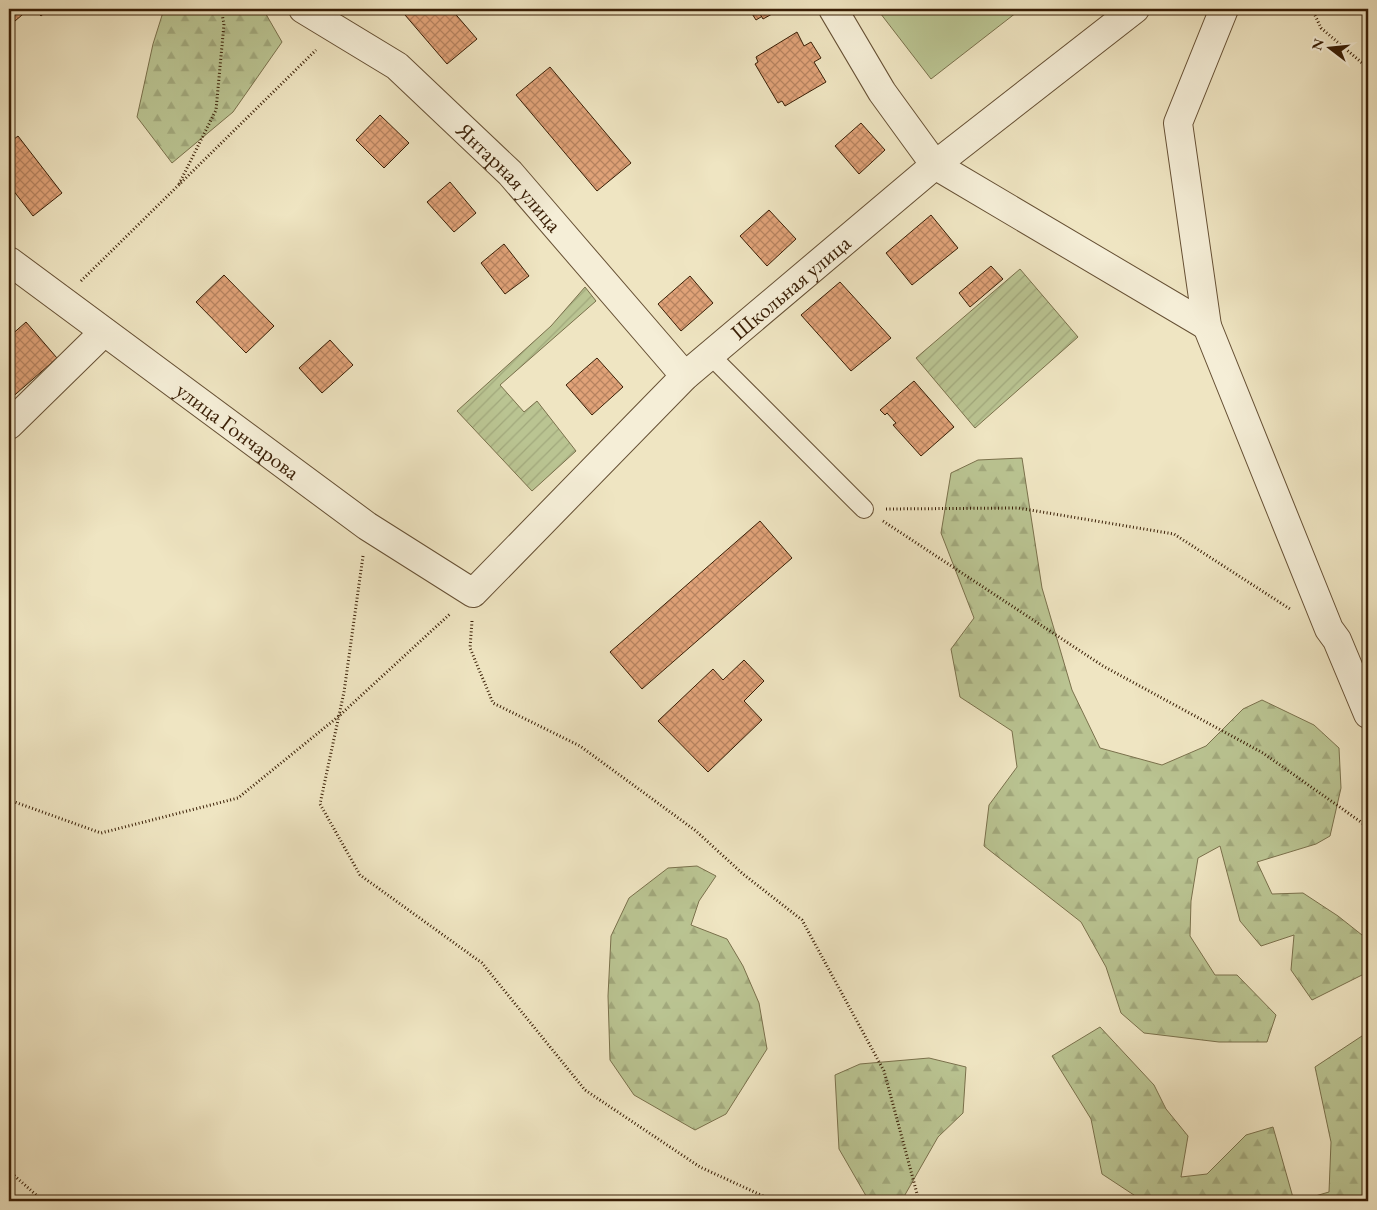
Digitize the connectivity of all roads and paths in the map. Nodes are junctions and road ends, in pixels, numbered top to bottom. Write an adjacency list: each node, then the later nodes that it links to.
1 (221, 9): 10 (path)
2 (303, 9): 7 (street, Янтарная улица)
3 (833, 9): 9 (street)
4 (1135, 9): 9 (street, Школьная улица)
5 (1224, 9): 13 (street)
6 (1312, 9): 8 (path)
7 (337, 30): 10 (path); 16 (street, Янтарная улица)
8 (1368, 68)
9 (935, 165): 13 (street); 15 (street, Школьная улица)
10 (177, 187): 12 (path)
11 (9, 261): 12 (street, улица Гончарова)
12 (61, 300): 14 (street, улица Гончарова)
13 (1207, 326): 22 (street)
14 (104, 332): 17 (street); 19 (street, улица Гончарова)
15 (710, 355): 16 (street, Школьная улица); 18 (lane)
16 (685, 376): 20 (street, Школьная улица)
17 (9, 425)
18 (864, 509): 21 (path); 25 (path)
19 (367, 526): 20 (street, улица Гончарова); 23 (path)
20 (473, 592): 23 (path); 29 (path)
21 (1296, 613)
22 (1368, 714)
23 (339, 716): 24 (path); 28 (path)
24 (9, 800)
25 (1368, 826)
26 (9, 1171): 27 (path)
27 (42, 1201)
28 (774, 1201)
29 (919, 1201)

